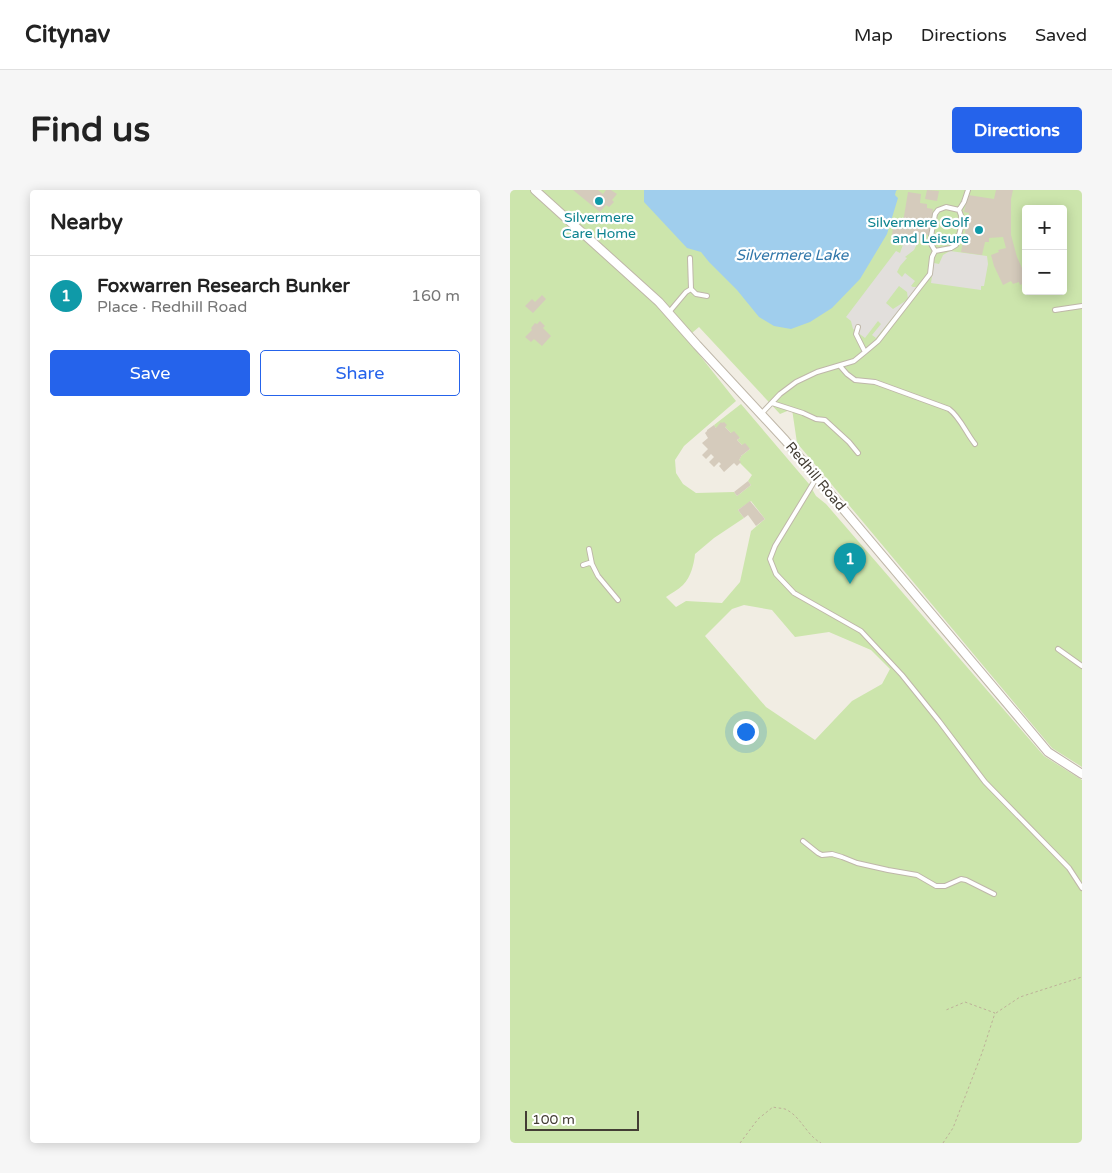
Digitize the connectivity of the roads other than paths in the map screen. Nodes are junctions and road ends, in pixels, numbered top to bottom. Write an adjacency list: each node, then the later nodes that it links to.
1 (535, 190): 15 (street, Redhill Road)
2 (968, 190): 3 (lane)
3 (959, 210): 4 (lane); 4 (lane)
4 (935, 251): 12 (lane)
5 (690, 258): 6 (lane)
6 (691, 289): 7 (lane); 10 (lane)
7 (707, 296)
8 (1082, 306): 9 (lane)
9 (1055, 310)
10 (670, 311)
11 (858, 327): 12 (lane)
12 (865, 352): 13 (lane)
13 (840, 366): 14 (lane); 16 (lane)
14 (772, 403): 15 (lane); 17 (lane)
15 (761, 414): 18 (street, Redhill Road)
16 (975, 444)
17 (858, 453)
18 (817, 477): 25 (street, Redhill Road); 27 (lane)
19 (588, 549): 20 (lane)
20 (592, 564): 21 (lane); 22 (lane)
21 (584, 565)
22 (618, 600)
23 (1058, 649): 24 (lane)
24 (1082, 666)
25 (1082, 774)
26 (803, 841): 28 (lane)
27 (1082, 888)
28 (994, 894)

